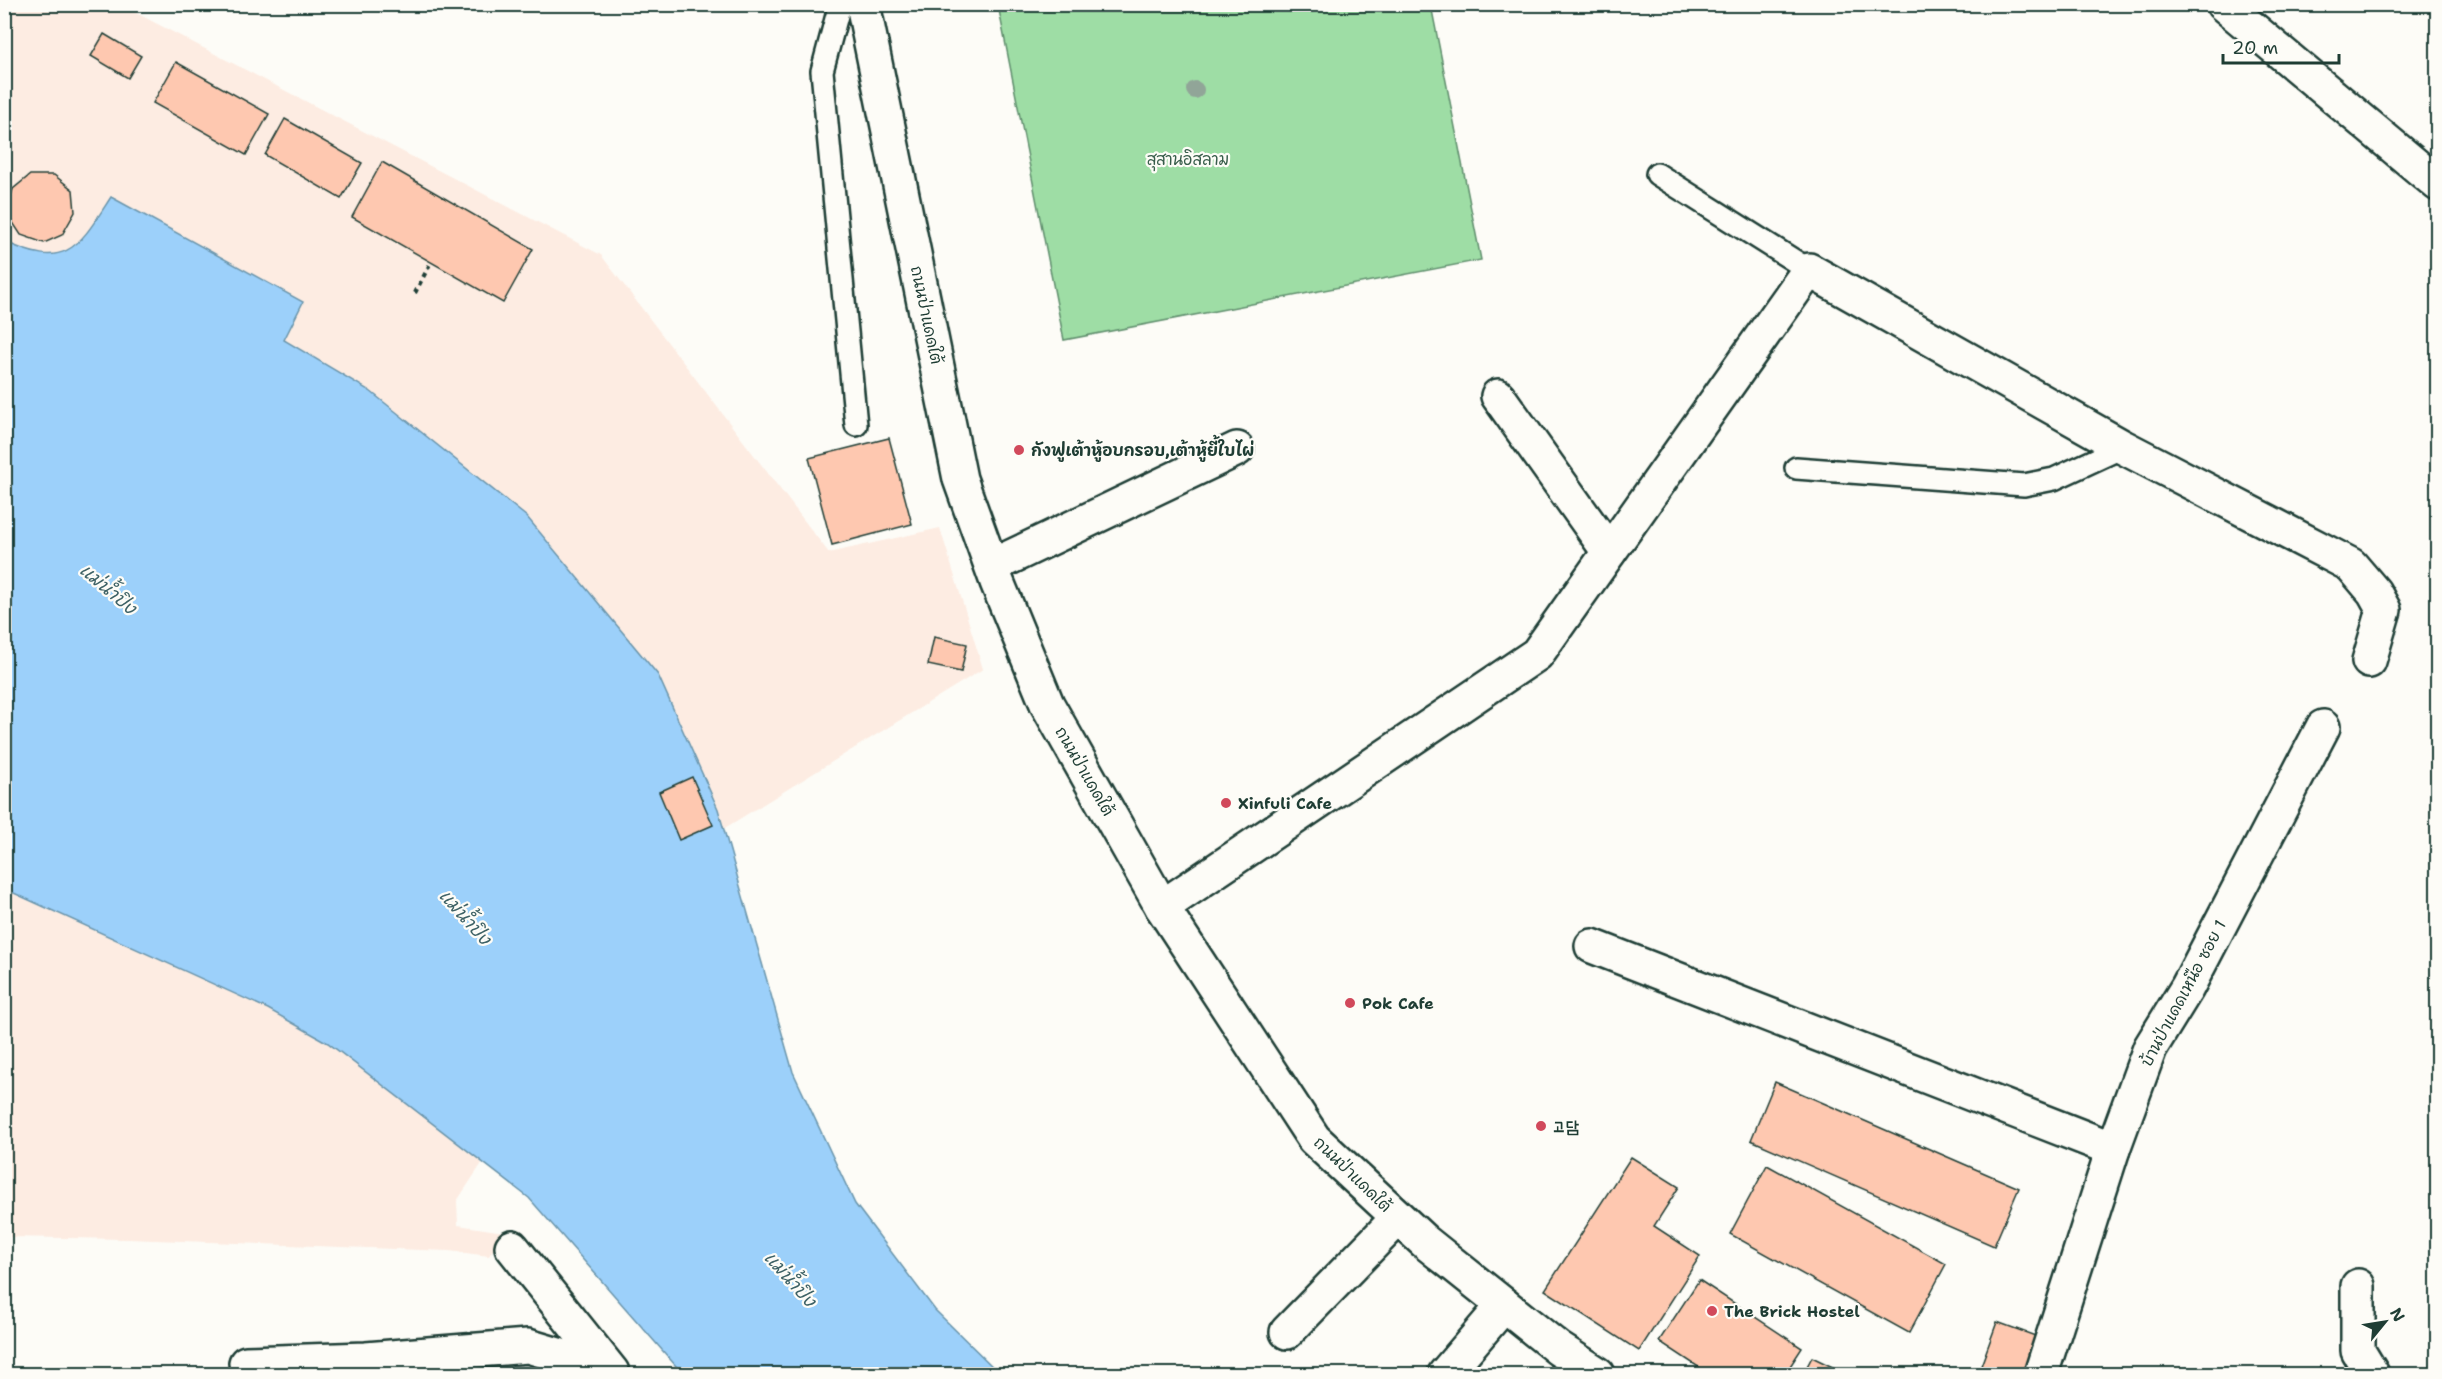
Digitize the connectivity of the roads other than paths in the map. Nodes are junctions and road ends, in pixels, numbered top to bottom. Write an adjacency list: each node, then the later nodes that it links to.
1 (840, 4): 8 (lane)
2 (863, 4): 13 (street, ถนนป่าแดดใต้)
3 (2240, 9): 5 (street)
4 (1657, 174): 6 (lane)
5 (2438, 184)
6 (1809, 270): 9 (street); 12 (street)
7 (1498, 396): 12 (street)
8 (856, 425)
9 (2123, 447): 11 (lane); 14 (street)
10 (1237, 449): 13 (street)
11 (1796, 468)
12 (1609, 552): 16 (street)
13 (992, 566): 16 (street, ถนนป่าแดดใต้)
14 (2370, 661)
15 (2323, 727): 18 (street, บ้านป่าแดดเหนือ ซอย 1)
16 (1162, 907): 19 (street, ถนนป่าแดดใต้)
17 (1592, 946): 18 (street)
18 (2113, 1149): 28 (street, บ้านป่าแดดเหนือ ซอย 1)
19 (1398, 1218): 22 (street, ถนนป่าแดดใต้); 23 (street)
20 (512, 1247): 25 (street)
21 (2358, 1286): 29 (street)
22 (1504, 1305): 26 (street); 27 (street, ถนนป่าแดดใต้)
23 (1287, 1332)
24 (246, 1363): 25 (street)
25 (612, 1374)
26 (1445, 1374)
27 (1598, 1374)
28 (2041, 1374)
29 (2372, 1374)

